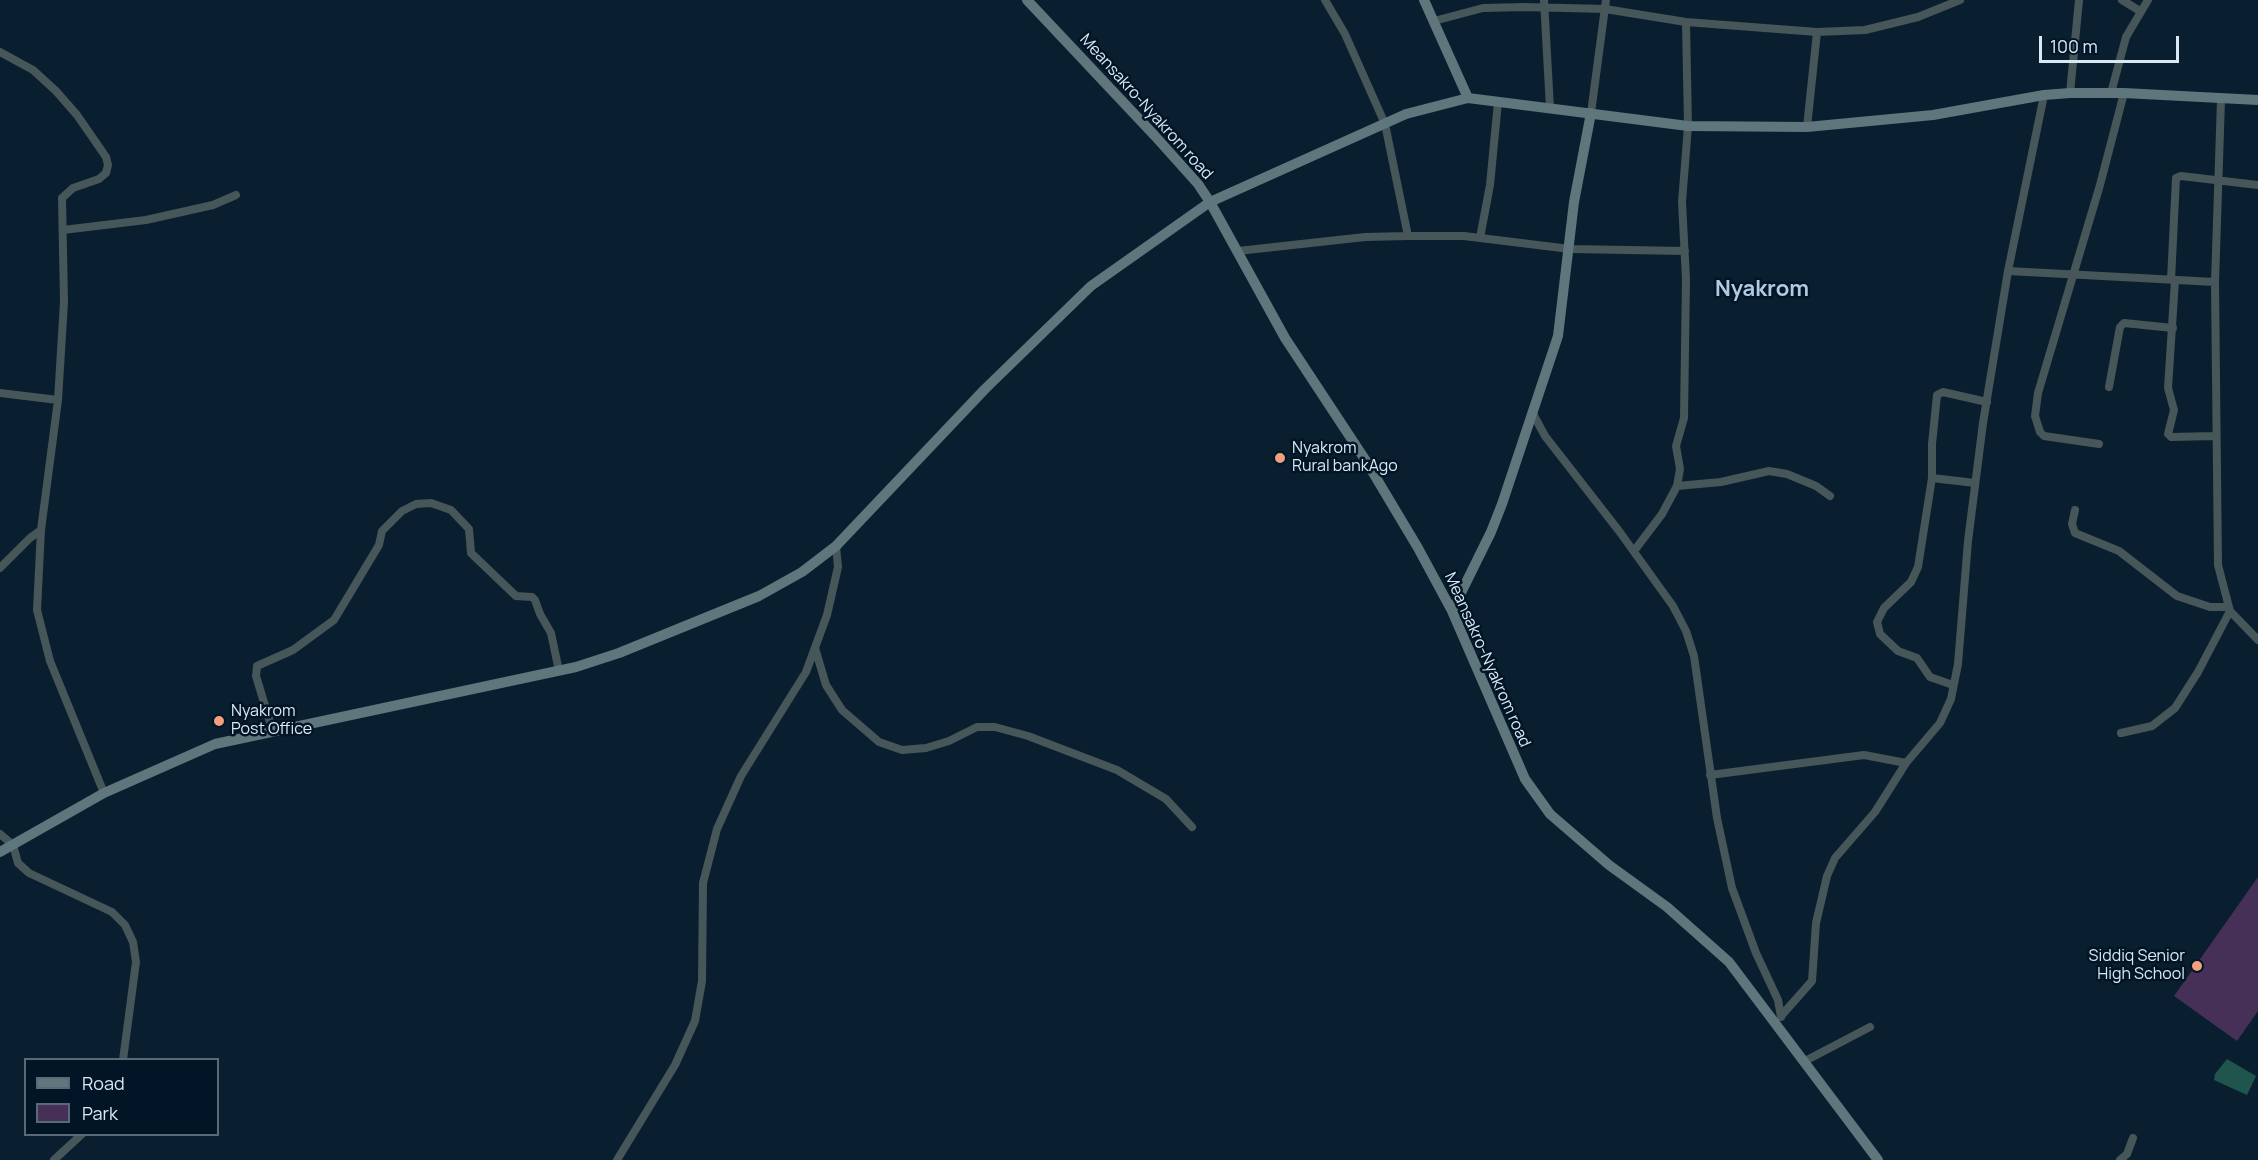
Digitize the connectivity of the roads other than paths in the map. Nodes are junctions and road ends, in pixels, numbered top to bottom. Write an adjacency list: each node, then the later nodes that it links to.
1 (1027, 0): 31 (street, Meansakro-Nyakrom road)
2 (1325, 0): 25 (street)
3 (1424, 0): 11 (street)
4 (1960, 0): 13 (street)
5 (2079, 0): 15 (street)
6 (2122, 0): 10 (street)
7 (2148, 0): 10 (street)
8 (1545, 4): 9 (street); 11 (street); 23 (street)
9 (1606, 4): 12 (street); 24 (street)
10 (2140, 11): 16 (street)
11 (1434, 21): 19 (street)
12 (1686, 22): 13 (street); 26 (street)
13 (1817, 32): 27 (street)
14 (0, 52): 32 (street)
15 (2070, 93): 16 (street); 18 (street)
16 (2111, 93): 17 (street)
17 (2124, 93): 20 (street); 39 (street)
18 (2044, 95): 27 (street); 38 (street)
19 (1468, 98): 22 (street); 25 (street)
20 (2221, 99): 21 (street); 28 (street)
21 (2258, 100)
22 (1498, 102): 23 (street); 34 (street)
23 (1550, 108): 24 (street)
24 (1591, 113): 26 (street); 35 (street)
25 (1385, 124): 31 (street); 33 (street)
26 (1688, 126): 27 (street); 37 (street)
27 (1807, 128)
28 (2218, 182): 29 (street); 40 (street); 41 (street)
29 (2258, 185)
30 (236, 195): 32 (street)
31 (1210, 202): 36 (street, Meansakro-Nyakrom road); 56 (street)
32 (63, 230): 45 (street)
33 (1408, 236): 34 (street); 36 (street)
34 (1480, 238): 35 (street)
35 (1570, 249): 37 (street); 47 (street)
36 (1238, 250): 60 (street, Meansakro-Nyakrom road)
37 (1685, 251): 52 (street)
38 (2007, 271): 39 (street); 46 (street)
39 (2074, 274): 40 (street); 49 (street)
40 (2173, 280): 41 (street); 42 (street)
41 (2215, 282): 48 (street)
42 (2173, 328): 43 (street); 48 (street)
43 (2109, 387)
44 (0, 393): 45 (street)
45 (58, 400): 55 (street)
46 (1987, 402): 50 (street); 51 (street)
47 (1532, 412): 57 (street); 60 (street)
48 (2215, 436): 59 (street)
49 (2099, 444)
50 (1932, 478): 51 (street); 64 (street)
51 (1975, 483): 64 (street)
52 (1677, 486): 53 (street); 57 (street)
53 (1830, 496)
54 (2075, 510): 59 (street)
55 (41, 531): 58 (street); 69 (street)
56 (836, 546): 62 (street); 63 (street)
57 (1634, 551): 68 (street)
58 (0, 568)
59 (2229, 609): 61 (street); 66 (street)
60 (1452, 611): 74 (street, Meansakro-Nyakrom road)
61 (2258, 640)
62 (815, 648): 70 (street); 81 (street)
63 (559, 671): 65 (street); 65 (street)
64 (1953, 685): 67 (street)
65 (273, 732): 69 (street)
66 (2121, 733)
67 (1906, 763): 68 (street); 74 (street)
68 (1710, 775): 74 (street)
69 (104, 793): 72 (street)
70 (1192, 827)
71 (0, 834): 72 (street)
72 (13, 845): 73 (street); 76 (street)
73 (0, 852)
74 (1779, 1019): 77 (street, Meansakro-Nyakrom road)
75 (1870, 1027): 77 (street)
76 (123, 1058)
77 (1805, 1060): 82 (street, Meansakro-Nyakrom road)
78 (80, 1136): 80 (street)
79 (2133, 1137): 83 (street)
80 (54, 1160)
81 (616, 1160)
82 (1878, 1160)
83 (2120, 1160)

